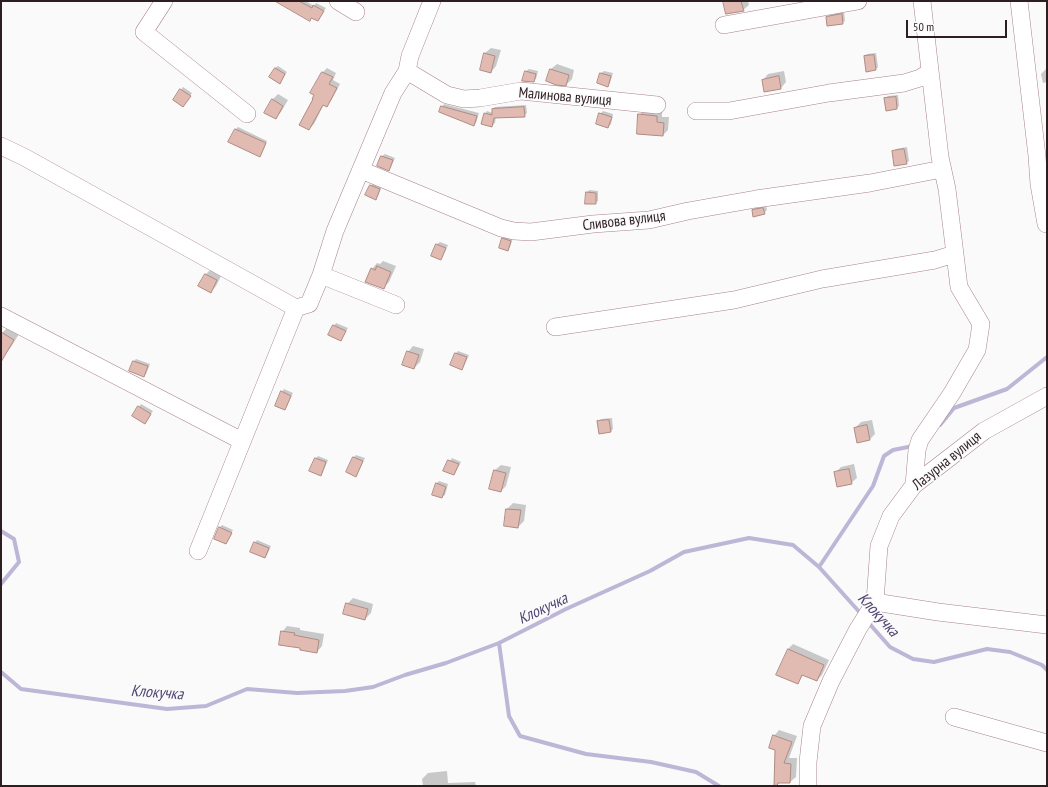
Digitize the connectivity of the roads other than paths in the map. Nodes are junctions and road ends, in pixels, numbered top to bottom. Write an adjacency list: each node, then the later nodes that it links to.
1 (164, 1): 13 (street)
2 (338, 1): 7 (street)
3 (432, 1): 9 (street)
4 (858, 1): 8 (street)
5 (922, 1): 10 (street)
6 (1019, 1): 15 (street)
7 (356, 12)
8 (724, 25)
9 (408, 71): 11 (street, Малинова вулиця); 17 (street)
10 (930, 72): 12 (street); 16 (street)
11 (657, 105)
12 (696, 111)
13 (247, 114)
14 (1, 146): 22 (street)
15 (1042, 164): 18 (street)
16 (942, 169): 17 (street, Сливова вулиця); 19 (street)
17 (361, 170): 20 (street)
18 (1046, 224)
19 (954, 254): 24 (street); 27 (street)
20 (321, 275): 21 (street); 22 (street)
21 (396, 305)
22 (296, 308): 26 (street)
23 (1, 316): 26 (street)
24 (555, 327)
25 (1047, 396): 27 (street, Лазурна вулиця)
26 (242, 441): 28 (street)
27 (914, 485): 29 (street, Лазурна вулиця)
28 (198, 551)
29 (871, 608): 30 (street); 33 (street)
30 (1047, 625)
31 (954, 717): 32 (street)
32 (1047, 743)
33 (808, 786)

